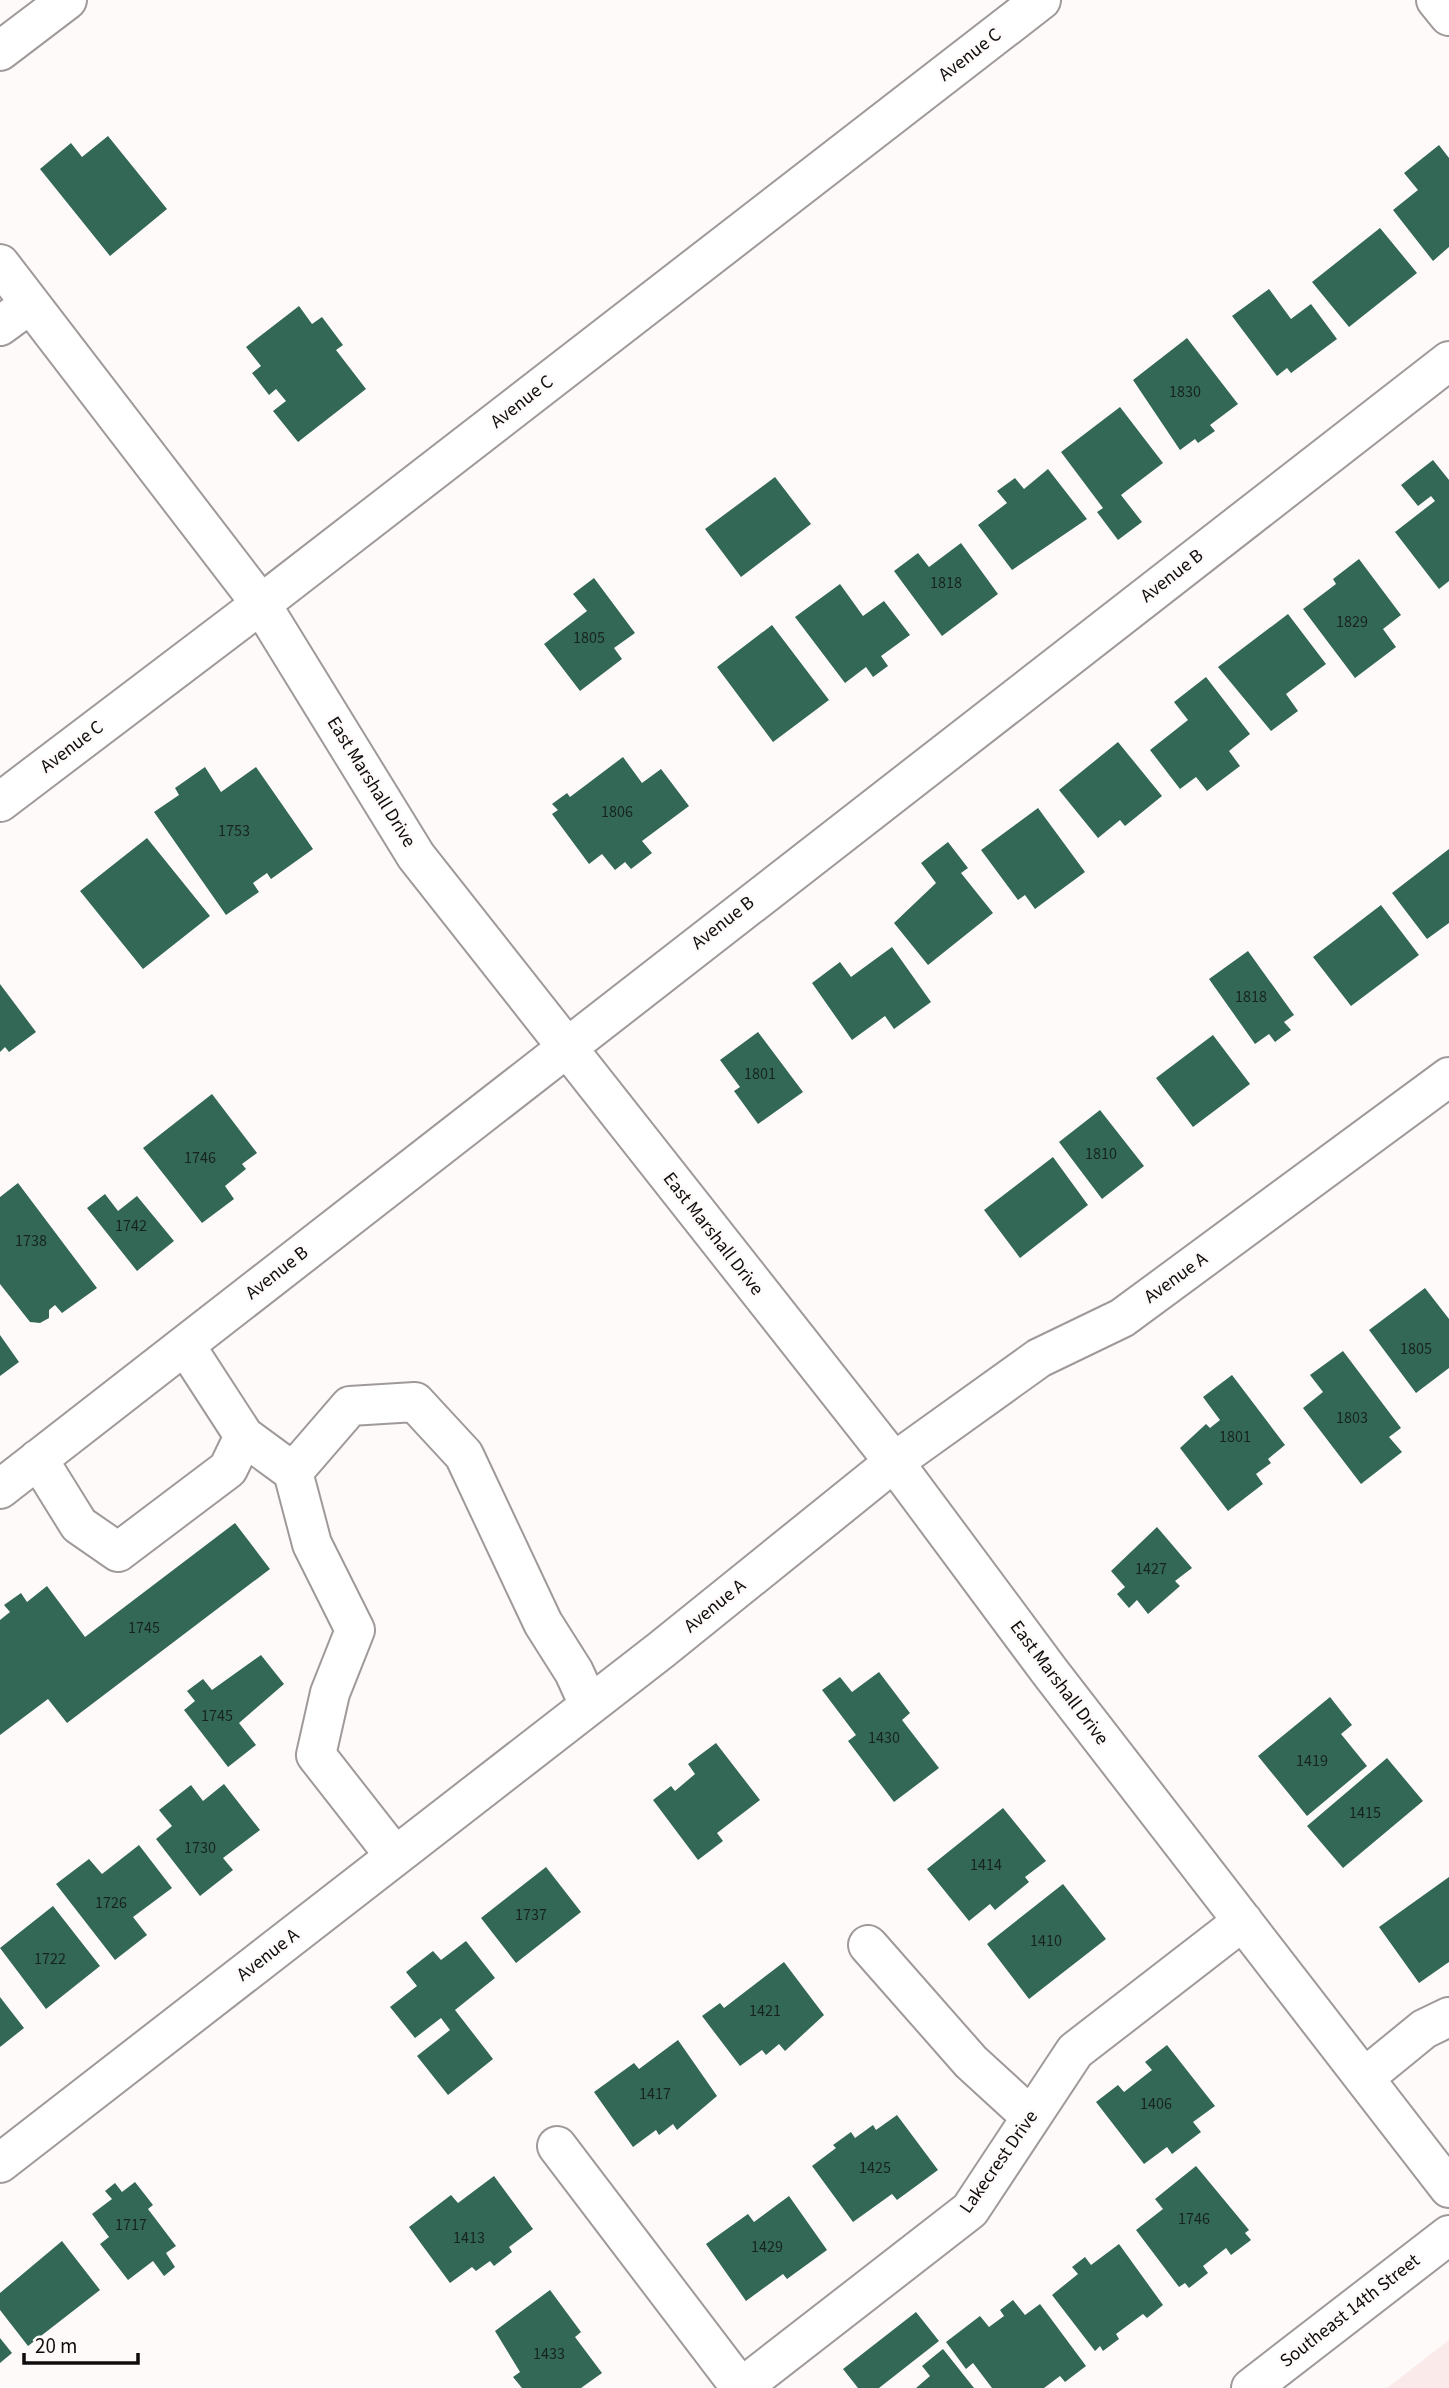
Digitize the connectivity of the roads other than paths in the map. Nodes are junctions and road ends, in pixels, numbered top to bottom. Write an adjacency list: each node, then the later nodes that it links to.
1 (68, 0): 5 (street)
2 (1041, 0): 10 (street, Avenue C)
3 (1436, 0): 4 (street)
4 (1449, 16)
5 (0, 51)
6 (0, 264): 7 (street, East Marshall Drive)
7 (30, 304): 8 (street); 10 (street, East Marshall Drive)
8 (0, 326)
9 (1449, 360): 12 (street, Avenue B)
10 (261, 604): 11 (street, Avenue C); 12 (street, East Marshall Drive)
11 (0, 802)
12 (564, 1047): 14 (street, Avenue B); 17 (street, East Marshall Drive)
13 (1449, 1077): 17 (street, Avenue A)
14 (185, 1345): 15 (street); 16 (street, Avenue B)
15 (244, 1436): 16 (street); 18 (street)
16 (38, 1459): 19 (street, Avenue B)
17 (894, 1462): 20 (street, Avenue A); 22 (street, East Marshall Drive)
18 (293, 1472): 20 (street); 21 (street)
19 (0, 1489)
20 (589, 1705): 21 (street, Avenue A)
21 (395, 1856): 28 (street, Avenue A)
22 (1243, 1921): 25 (street, East Marshall Drive); 26 (street, Lakecrest Drive)
23 (868, 1945): 26 (street)
24 (1449, 2017): 25 (street)
25 (1364, 2078): 29 (street, East Marshall Drive)
26 (1031, 2117): 31 (street, Lakecrest Drive)
27 (557, 2146): 31 (street)
28 (0, 2163)
29 (1449, 2188)
30 (1449, 2235): 32 (street, Southeast 14th Street)
31 (741, 2388)
32 (1251, 2388)

